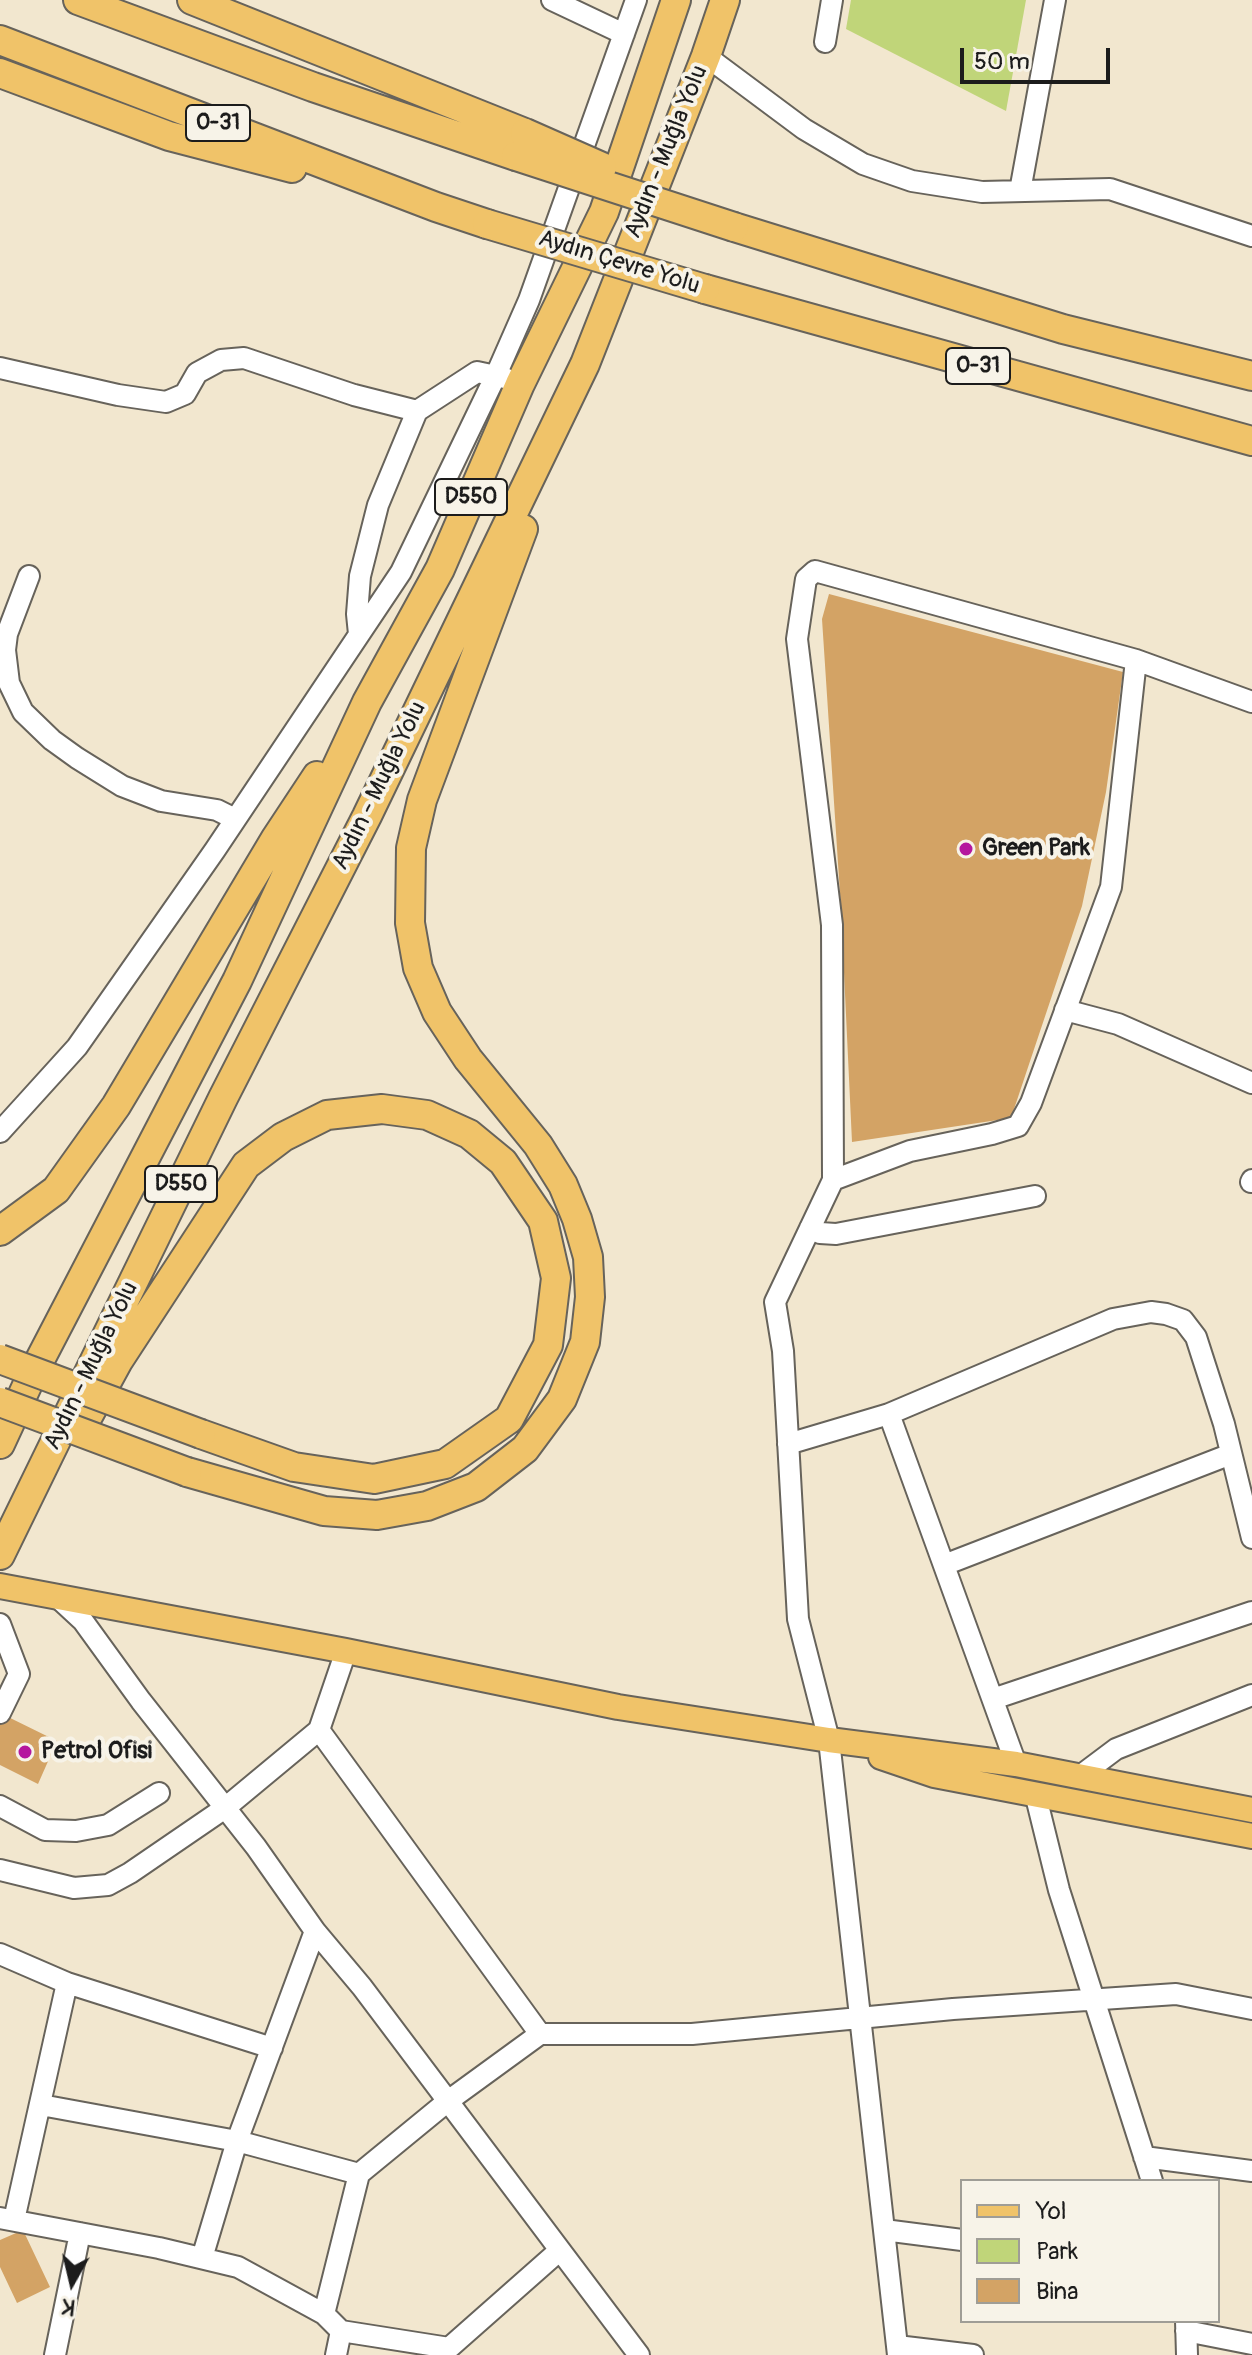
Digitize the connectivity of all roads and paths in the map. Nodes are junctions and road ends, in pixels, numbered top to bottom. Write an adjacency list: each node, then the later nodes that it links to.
1 (78, 0): 14 (highway)
2 (192, 0): 14 (highway)
3 (552, 0): 9 (street)
4 (636, 0): 9 (street)
5 (676, 0): 21 (highway, Aydın - Muğla Yolu / D550)
6 (725, 0): 12 (highway, Aydın - Muğla Yolu / D550)
7 (832, 0): 11 (street)
8 (1055, 0): 15 (street)
9 (624, 34): 21 (street)
10 (0, 40): 16 (highway, Aydın Çevre Yolu / O-31)
11 (825, 42)
12 (706, 56): 15 (street); 18 (highway, Aydın - Muğla Yolu / D550)
13 (0, 73): 16 (highway)
14 (520, 144): 20 (highway, O-31, bridge)
15 (1020, 191): 17 (street)
16 (436, 207): 23 (highway, Aydın Çevre Yolu / O-31, bridge)
17 (1252, 236)
18 (585, 364): 38 (highway, bridge); 44 (highway, Aydın - Muğla Yolu / D550)
19 (0, 368): 22 (street)
20 (1252, 376)
21 (508, 379): 22 (street); 25 (street); 27 (highway, Aydın - Muğla Yolu / D550)
22 (417, 411): 25 (street)
23 (1252, 441)
24 (29, 576): 29 (street)
25 (359, 634): 29 (street)
26 (1136, 660): 28 (street); 30 (street); 33 (street)
27 (367, 702): 36 (highway); 40 (highway, Aydın - Muğla Yolu / D550)
28 (1252, 702)
29 (235, 819): 32 (street)
30 (1065, 1010): 31 (street); 33 (street)
31 (1252, 1083)
32 (0, 1132)
33 (833, 1180): 35 (street)
34 (1035, 1196): 35 (street)
35 (810, 1228): 41 (street)
36 (0, 1231)
37 (0, 1359): 44 (highway, bridge)
38 (0, 1402)
39 (889, 1414): 41 (street); 42 (street); 45 (street)
40 (0, 1444)
41 (788, 1444): 55 (street)
42 (1231, 1454): 43 (street); 45 (street)
43 (1252, 1538)
44 (0, 1557)
45 (944, 1565): 52 (street)
46 (0, 1586): 47 (main road)
47 (56, 1596): 50 (main road); 61 (street)
48 (1252, 1612): 52 (street)
49 (0, 1624): 53 (street)
50 (346, 1651): 54 (street); 55 (main road)
51 (1252, 1695): 57 (street)
52 (993, 1699): 56 (street)
53 (0, 1713)
54 (319, 1730): 61 (street); 71 (street)
55 (829, 1740): 56 (main road); 59 (main road); 70 (street)
56 (1016, 1764): 57 (main road)
57 (1080, 1776): 62 (main road)
58 (159, 1793): 60 (street)
59 (1035, 1793): 63 (main road); 68 (street)
60 (0, 1806)
61 (225, 1808): 64 (street); 65 (street)
62 (1252, 1810)
63 (1252, 1836)
64 (0, 1870)
65 (315, 1931): 72 (street); 73 (street)
66 (0, 1954): 67 (street)
67 (67, 1983): 72 (street); 74 (street)
68 (1093, 1998): 69 (street); 70 (street); 76 (street)
69 (1252, 2009)
70 (860, 2019): 71 (street); 81 (street)
71 (540, 2034): 73 (street)
72 (272, 2048): 75 (street)
73 (448, 2101): 78 (street); 84 (street)
74 (41, 2105): 75 (street); 80 (street)
75 (237, 2141): 78 (street); 85 (street)
76 (1144, 2157): 77 (street); 79 (street)
77 (1252, 2171)
78 (359, 2174): 86 (street)
79 (1151, 2179)
80 (7, 2219): 82 (street)
81 (884, 2230): 83 (street); 90 (street)
82 (80, 2233): 85 (street); 91 (street)
83 (960, 2240)
84 (560, 2250): 88 (street); 93 (street)
85 (202, 2258): 86 (street)
86 (324, 2314): 88 (street)
87 (1186, 2326): 89 (street); 95 (street)
88 (341, 2331): 92 (street)
89 (1252, 2344)
90 (897, 2350): 94 (street)
91 (55, 2355)
92 (336, 2355)
93 (639, 2355)
94 (973, 2355)
95 (1187, 2355)

